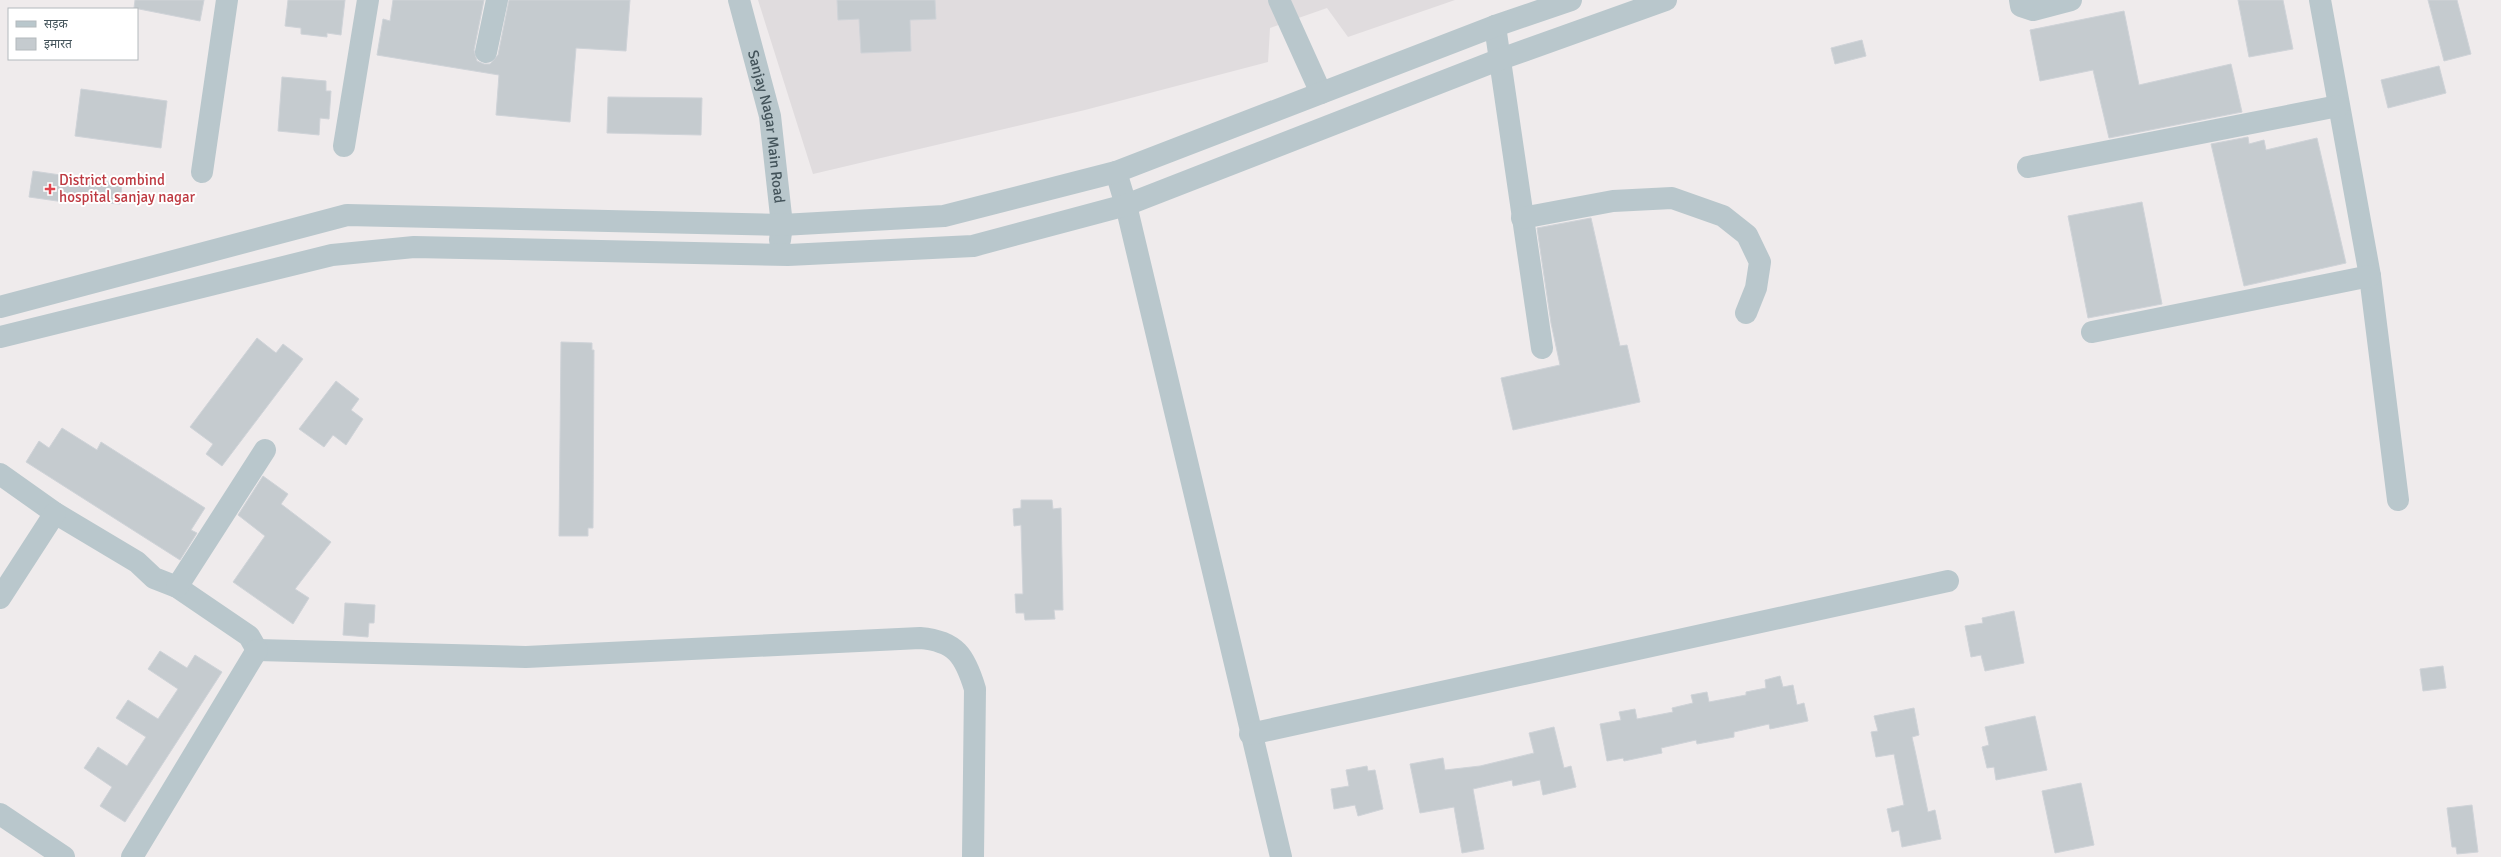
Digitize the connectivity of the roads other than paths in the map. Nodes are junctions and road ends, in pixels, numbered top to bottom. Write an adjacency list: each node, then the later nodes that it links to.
1 (227, 0): 18 (street)
2 (368, 0): 16 (street)
3 (497, 0): 12 (street)
4 (739, 0): 22 (street, Sanjay Nagar Main Road)
5 (1279, 0): 14 (street)
6 (1571, 0): 11 (street)
7 (1666, 0): 13 (street)
8 (2020, 0): 9 (street)
9 (2071, 0)
10 (2320, 0): 15 (street)
11 (1495, 26): 13 (street); 14 (street)
12 (486, 52)
13 (1498, 60): 20 (street); 21 (street)
14 (1321, 93): 19 (street)
15 (2338, 106): 17 (street); 24 (street)
16 (344, 146)
17 (2028, 167)
18 (202, 172)
19 (1116, 172): 20 (street); 22 (street)
20 (1126, 205): 23 (street); 38 (street)
21 (1522, 218): 26 (street); 29 (street)
22 (782, 225): 23 (street, Sanjay Nagar Main Road); 25 (street)
23 (778, 255): 28 (street)
24 (2370, 276): 27 (street); 32 (street)
25 (0, 307)
26 (1746, 313)
27 (2092, 332)
28 (0, 337)
29 (1542, 348)
30 (265, 450): 35 (street)
31 (0, 474): 33 (street)
32 (2398, 500)
33 (55, 512): 35 (street); 36 (street)
34 (1948, 582): 38 (street)
35 (177, 587): 37 (street)
36 (0, 598)
37 (257, 650): 41 (street); 42 (street)
38 (1250, 734): 43 (street)
39 (0, 814): 40 (street)
40 (64, 857)
41 (132, 857)
42 (973, 857)
43 (1281, 857)

